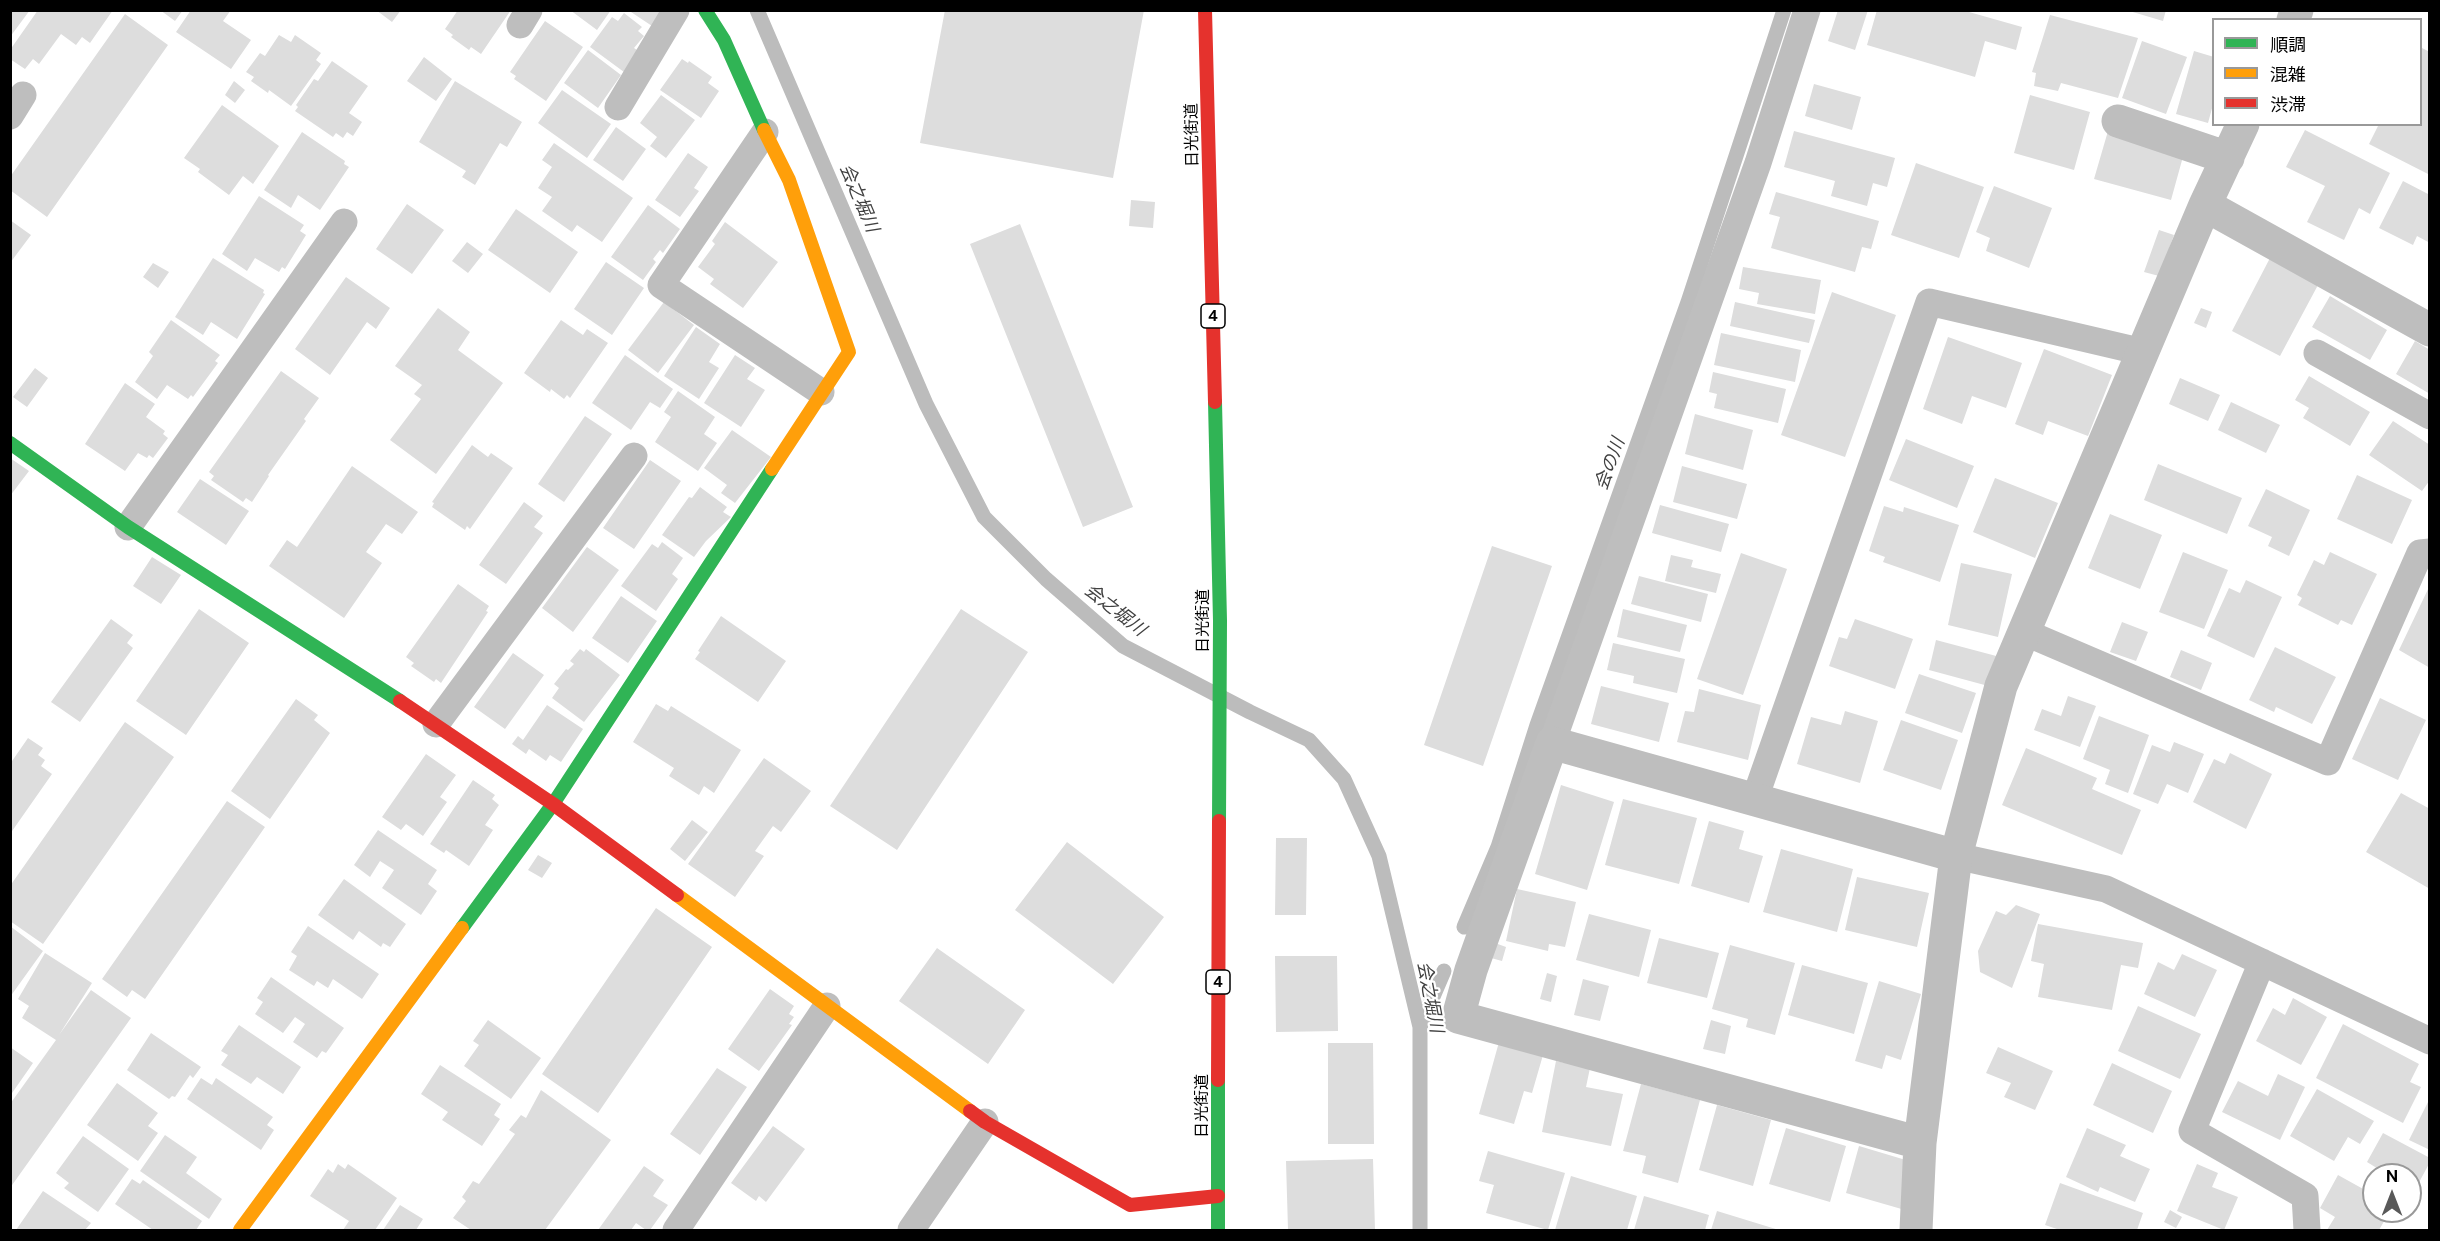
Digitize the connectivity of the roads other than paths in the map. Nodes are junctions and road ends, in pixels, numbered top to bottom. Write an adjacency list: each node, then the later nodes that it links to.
1 (676, 10): 5 (lane)
2 (705, 10): 8 (main road)
3 (1205, 10): 32 (main road, 日光街道 / 4)
4 (1807, 10): 23 (lane)
5 (618, 107)
6 (2118, 121): 9 (street)
7 (2242, 126): 9 (street)
8 (765, 132): 15 (main road); 15 (lane)
9 (2228, 158): 10 (street)
10 (2205, 205): 12 (street); 13 (street)
11 (344, 222): 19 (lane)
12 (2430, 330)
13 (2143, 352): 21 (street); 24 (lane)
14 (2317, 353): 16 (lane)
15 (821, 392): 25 (main road)
16 (2430, 416)
17 (10, 443): 19 (main road)
18 (634, 456): 22 (lane)
19 (128, 527): 22 (main road)
20 (2430, 552): 21 (lane)
21 (2024, 632): 26 (street)
22 (436, 724): 25 (main road)
23 (1552, 743): 24 (street); 31 (street)
24 (1754, 801): 26 (street)
25 (553, 804): 28 (main road); 33 (main road)
26 (1956, 856): 27 (lane); 31 (street)
27 (2262, 962): 29 (lane); 38 (lane)
28 (827, 1006): 30 (main road); 34 (lane)
29 (2430, 1041)
30 (985, 1122): 32 (main road); 35 (lane)
31 (1920, 1143): 37 (street)
32 (1218, 1196): 36 (main road, 日光街道 / 4)
33 (240, 1230)
34 (676, 1230)
35 (910, 1230)
36 (1218, 1230)
37 (1916, 1230)
38 (2307, 1230)

